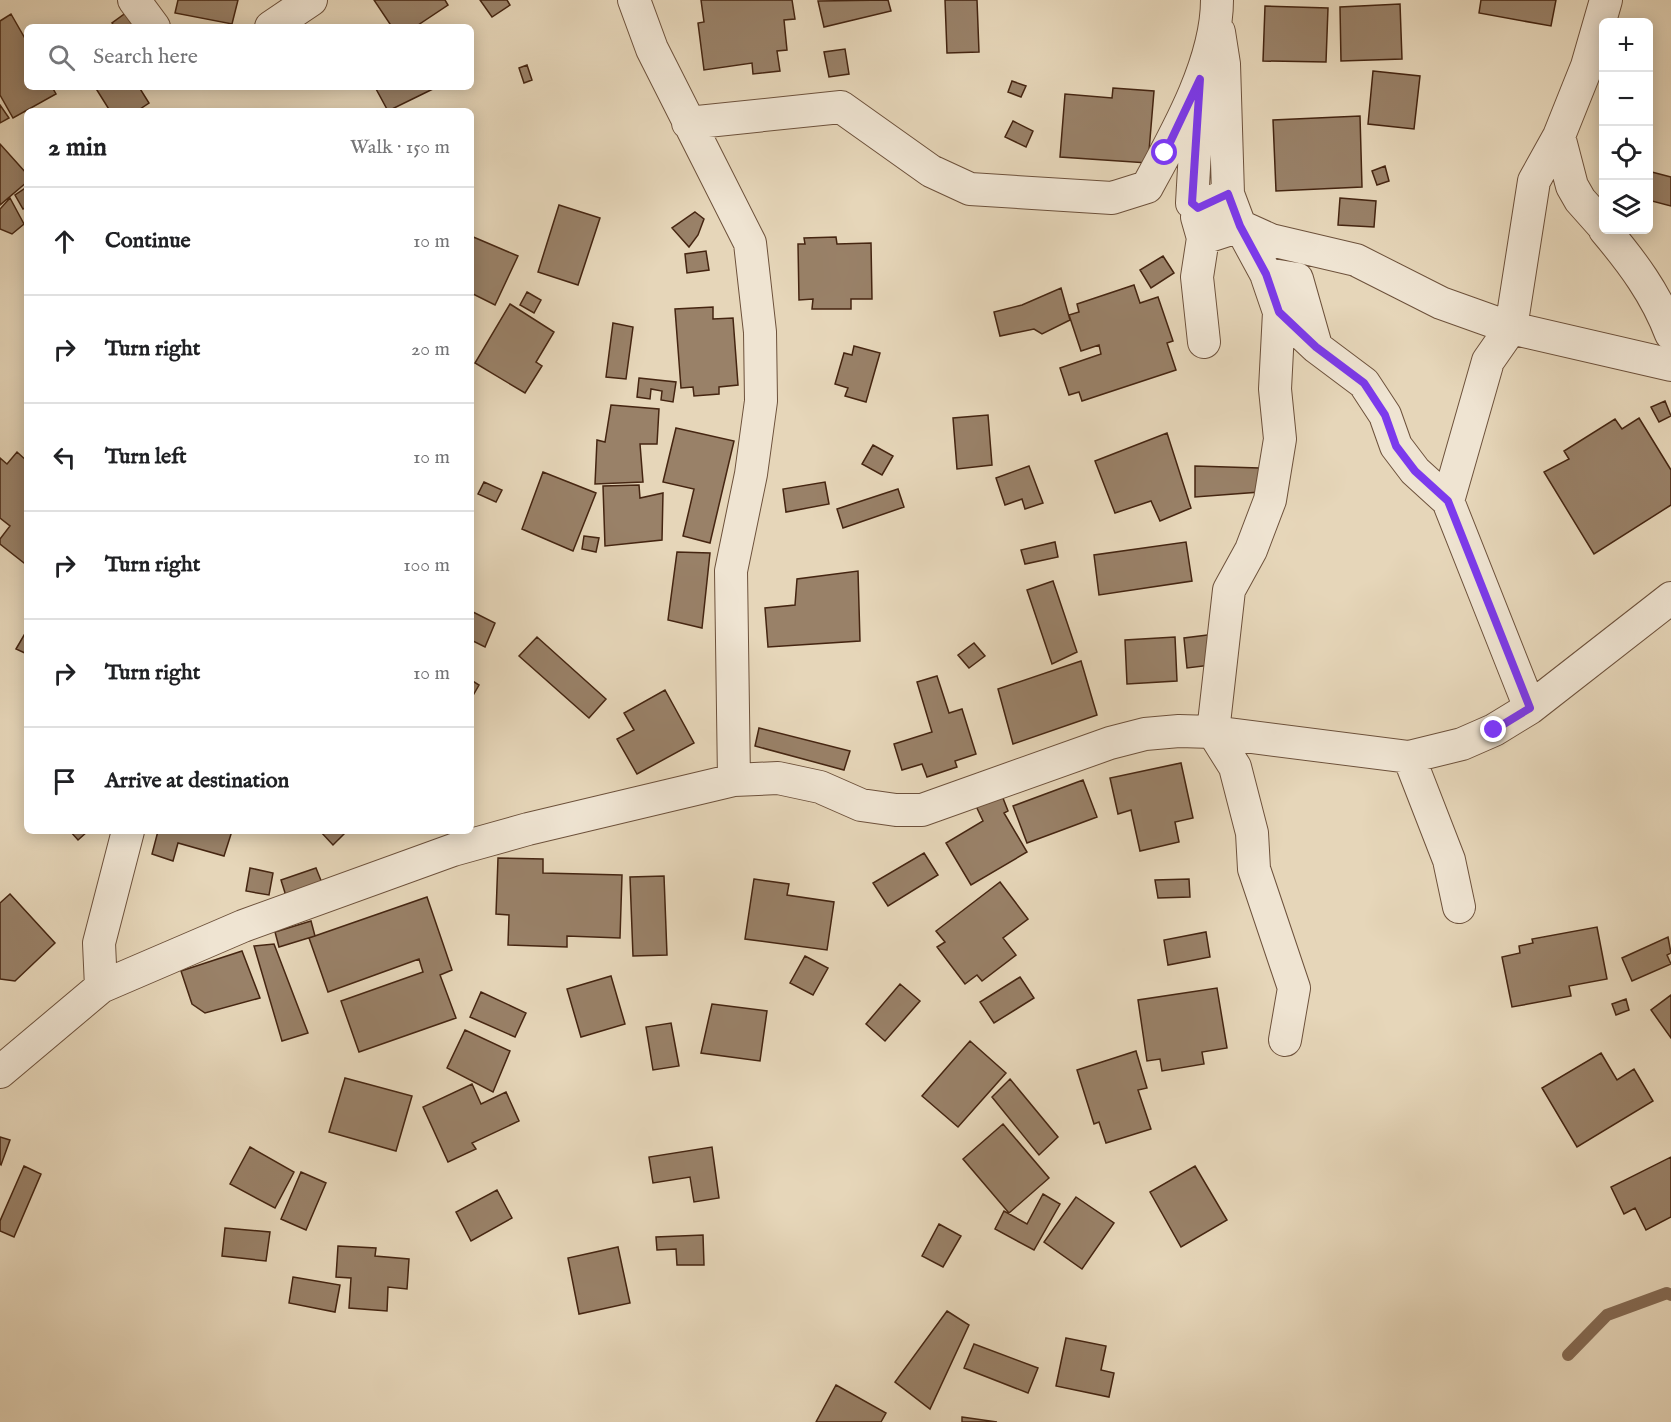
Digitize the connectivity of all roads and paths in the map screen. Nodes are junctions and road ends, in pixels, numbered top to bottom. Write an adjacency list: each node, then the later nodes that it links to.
1 (134, 0): 6 (street)
2 (311, 0): 7 (street)
3 (634, 0): 9 (street)
4 (1606, 0): 10 (street)
5 (1217, 10): 8 (street); 11 (street)
6 (152, 24)
7 (275, 24)
8 (1200, 79): 9 (street); 12 (street)
9 (688, 123): 29 (street)
10 (1559, 136): 13 (street); 19 (street)
11 (1228, 194): 12 (street); 14 (street)
12 (1195, 207): 16 (street)
13 (1599, 222)
14 (1240, 226): 16 (street); 17 (street); 19 (street)
15 (1609, 234): 20 (street)
16 (1203, 238): 21 (street)
17 (1266, 274): 18 (street); 22 (street)
18 (1279, 312): 22 (street); 27 (street)
19 (1510, 328): 23 (street); 24 (street)
20 (1671, 334)
21 (1204, 342)
22 (1316, 347): 24 (street)
23 (1671, 365)
24 (1448, 501): 26 (street)
25 (1671, 598): 26 (street)
26 (1530, 708): 28 (street)
27 (1213, 732): 28 (street); 29 (street); 33 (street)
28 (1409, 757): 31 (street)
29 (734, 780): 32 (street)
30 (127, 834): 32 (street)
31 (1459, 907)
32 (100, 987): 34 (street)
33 (1285, 1040)
34 (0, 1072)

